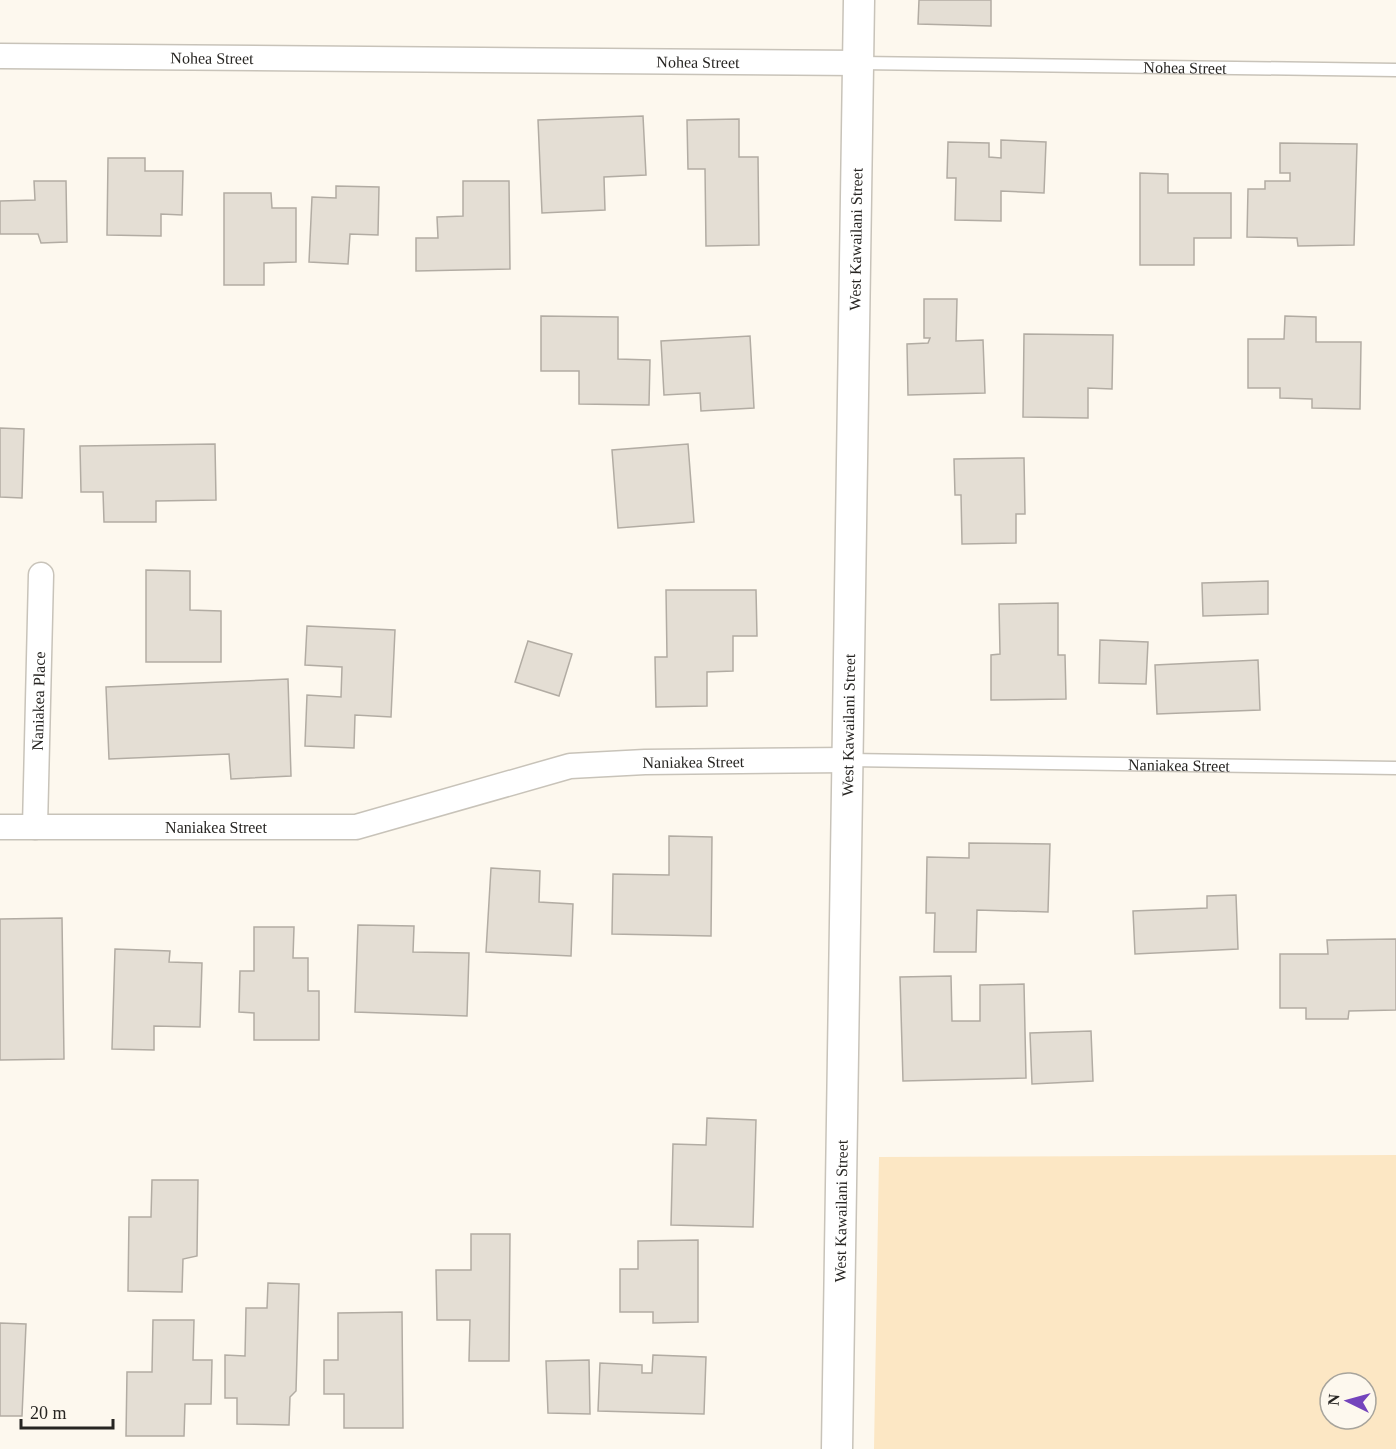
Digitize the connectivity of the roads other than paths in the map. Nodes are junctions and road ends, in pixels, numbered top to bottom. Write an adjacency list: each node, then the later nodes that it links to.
1 (860, 0): 3 (street, West Kawailani Street)
2 (0, 56): 3 (street, Nohea Street)
3 (859, 63): 4 (lane, Nohea Street); 6 (street, West Kawailani Street)
4 (1396, 70)
5 (41, 575): 9 (street, Naniakea Place)
6 (849, 760): 7 (lane, Naniakea Street); 9 (street, Naniakea Street); 10 (street, West Kawailani Street)
7 (1396, 768)
8 (0, 827): 9 (street, Naniakea Street)
9 (35, 827)
10 (837, 1449)

